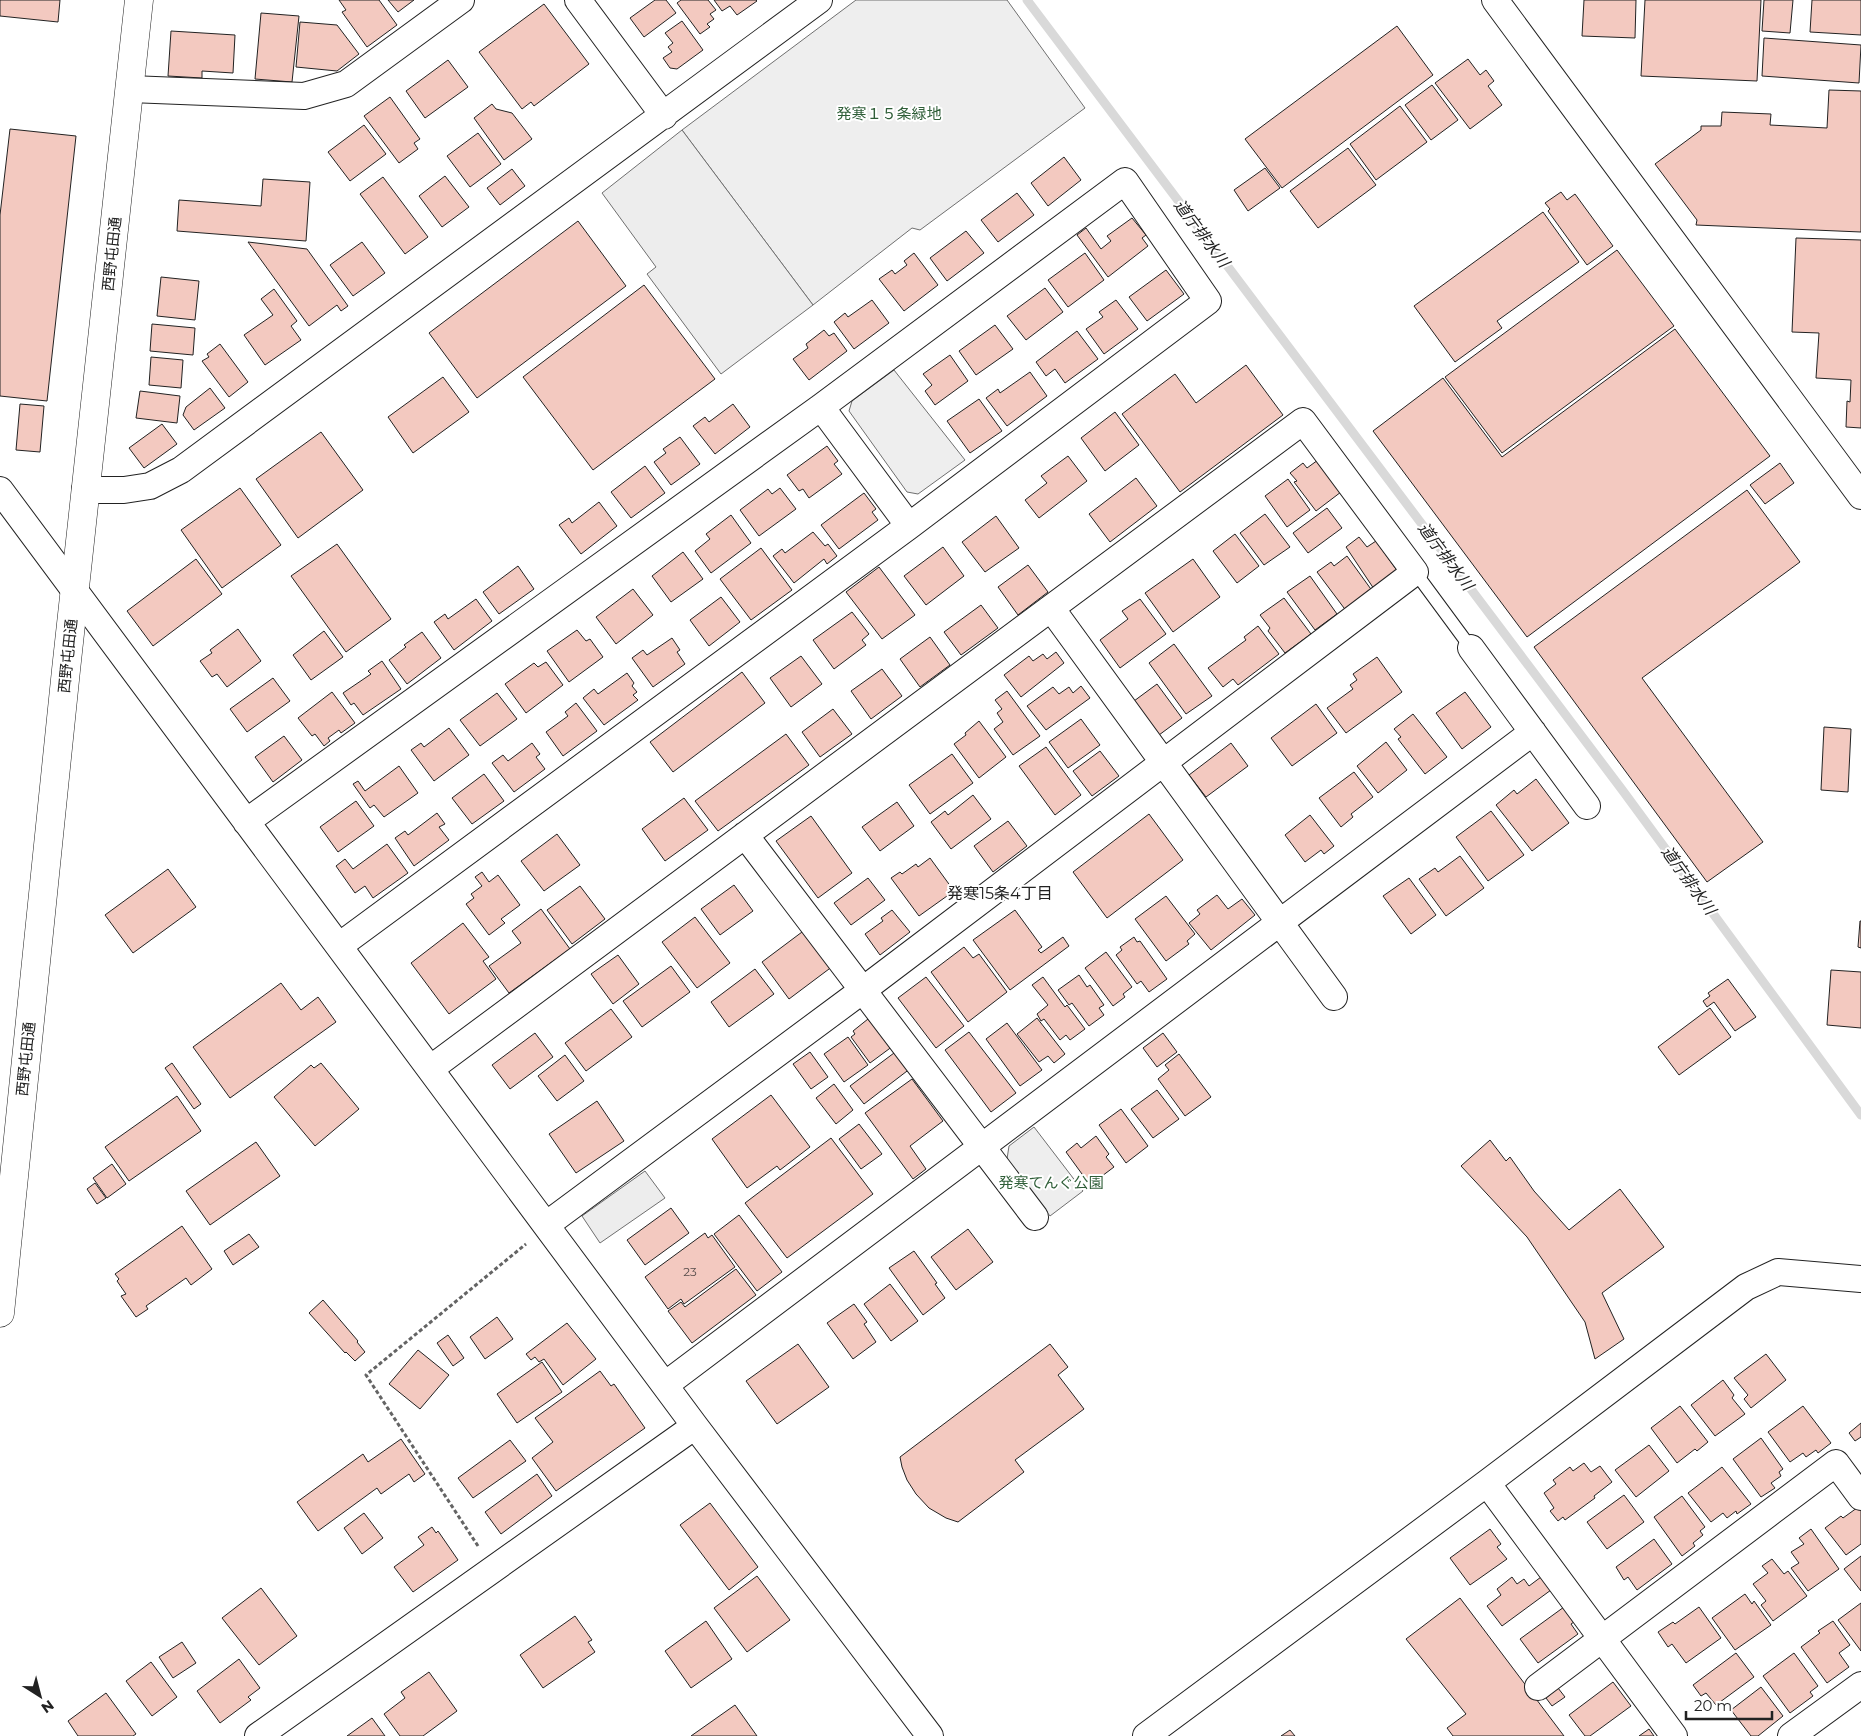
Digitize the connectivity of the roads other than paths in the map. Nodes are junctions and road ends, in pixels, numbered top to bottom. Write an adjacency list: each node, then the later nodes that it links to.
1 (139, 0): 6 (street, 西野屯田通)
2 (461, 0): 6 (street)
3 (578, 0): 7 (street)
4 (819, 0): 7 (street)
5 (1495, 0): 11 (street)
6 (130, 89): 10 (street, 西野屯田通)
7 (664, 116): 10 (street)
8 (821, 407): 12 (street); 12 (street); 20 (street)
9 (0, 490): 14 (street)
10 (85, 490): 14 (street, 西野屯田通)
11 (1861, 496)
12 (909, 526): 23 (street)
13 (1416, 572): 15 (street); 16 (lane); 18 (street)
14 (75, 591): 20 (street); 31 (street, 西野屯田通)
15 (1051, 608): 18 (street); 21 (street)
16 (1471, 648): 17 (street)
17 (1533, 732): 19 (street); 22 (street)
18 (1163, 763): 22 (street); 24 (street)
19 (1587, 806)
20 (246, 822): 23 (street)
21 (745, 835): 24 (street); 26 (street)
22 (1280, 923): 25 (street); 27 (street)
23 (339, 946): 26 (street)
24 (863, 990): 27 (street); 29 (street)
25 (1334, 997)
26 (430, 1068): 29 (street)
27 (982, 1148): 28 (street); 32 (street)
28 (1035, 1217)
29 (546, 1225): 32 (street)
30 (1861, 1279): 34 (street)
31 (0, 1313)
32 (665, 1385): 33 (street)
33 (695, 1426): 39 (street); 40 (street)
34 (1487, 1483): 36 (street); 41 (street)
35 (1861, 1497): 36 (street)
36 (1602, 1638): 38 (street); 42 (street)
37 (1861, 1685): 43 (street)
38 (1538, 1687)
39 (258, 1736)
40 (930, 1736)
41 (1146, 1736)
42 (1674, 1736)
43 (1791, 1736)

